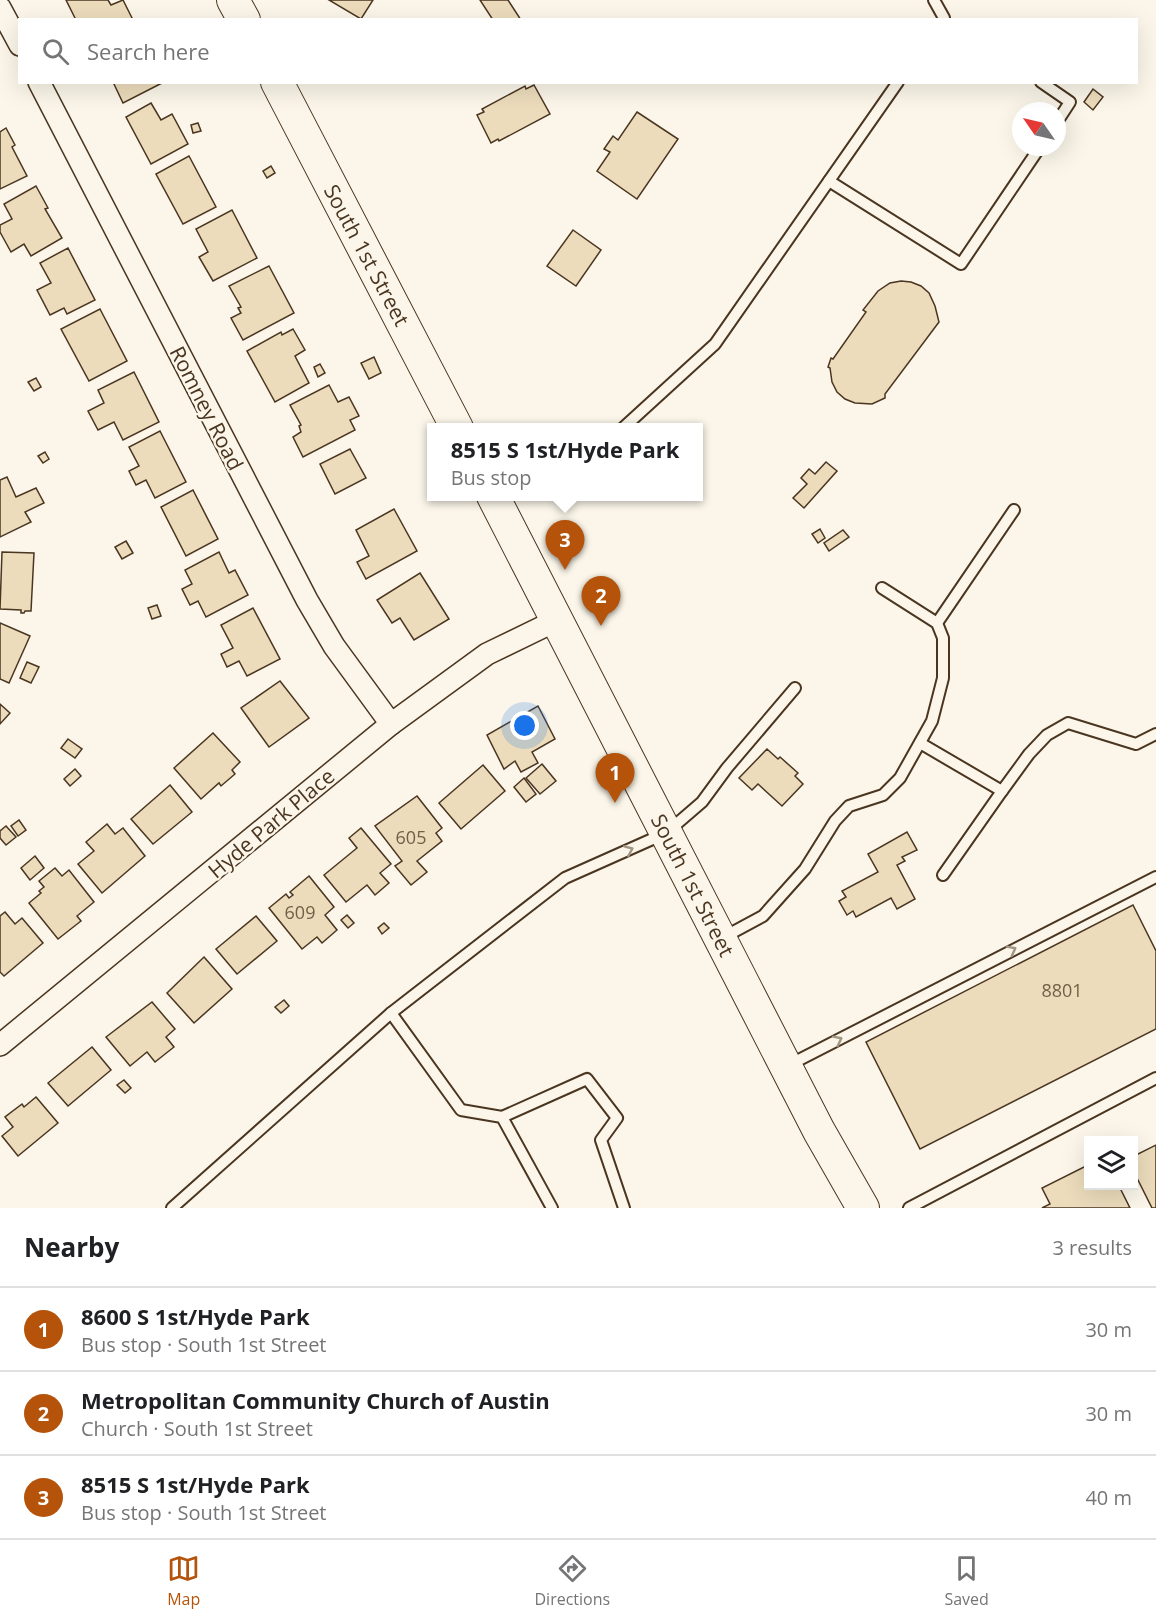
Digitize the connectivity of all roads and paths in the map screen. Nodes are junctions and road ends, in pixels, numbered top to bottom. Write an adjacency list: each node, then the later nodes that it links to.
1 (233, 0): 4 (main road)
2 (934, 0): 5 (lane)
3 (0, 8): 6 (street)
4 (243, 18)
5 (943, 18)
6 (18, 41)
7 (40, 84): 22 (street, Romney Road)
8 (278, 84): 14 (main road, South 1st Street)
9 (897, 84): 13 (lane)
10 (1044, 84): 11 (lane)
11 (1066, 108)
12 (1034, 156): 13 (lane)
13 (830, 181): 15 (lane)
14 (454, 423)
15 (628, 423)
16 (499, 501): 19 (main road, South 1st Street)
17 (1014, 510): 20 (lane)
18 (882, 588): 20 (lane)
19 (555, 621): 22 (street, Hyde Park Place); 26 (main road, South 1st Street)
20 (937, 623): 24 (lane)
21 (795, 688): 26 (lane)
22 (391, 724): 31 (street, Hyde Park Place)
23 (1156, 734): 25 (lane)
24 (920, 743): 25 (lane); 29 (lane)
25 (1002, 791): 27 (lane)
26 (666, 833): 29 (main road, South 1st Street); 30 (lane, one-way to 26)
27 (943, 875)
28 (1156, 877): 32 (lane, one-way to 28)
29 (721, 939): 32 (main road, South 1st Street)
30 (392, 1013): 34 (lane); 36 (lane)
31 (0, 1045)
32 (786, 1066): 35 (main road, South 1st Street)
33 (1156, 1078): 39 (lane)
34 (502, 1117): 37 (lane); 38 (lane)
35 (860, 1207)
36 (172, 1208)
37 (552, 1208)
38 (624, 1208)
39 (909, 1208)

